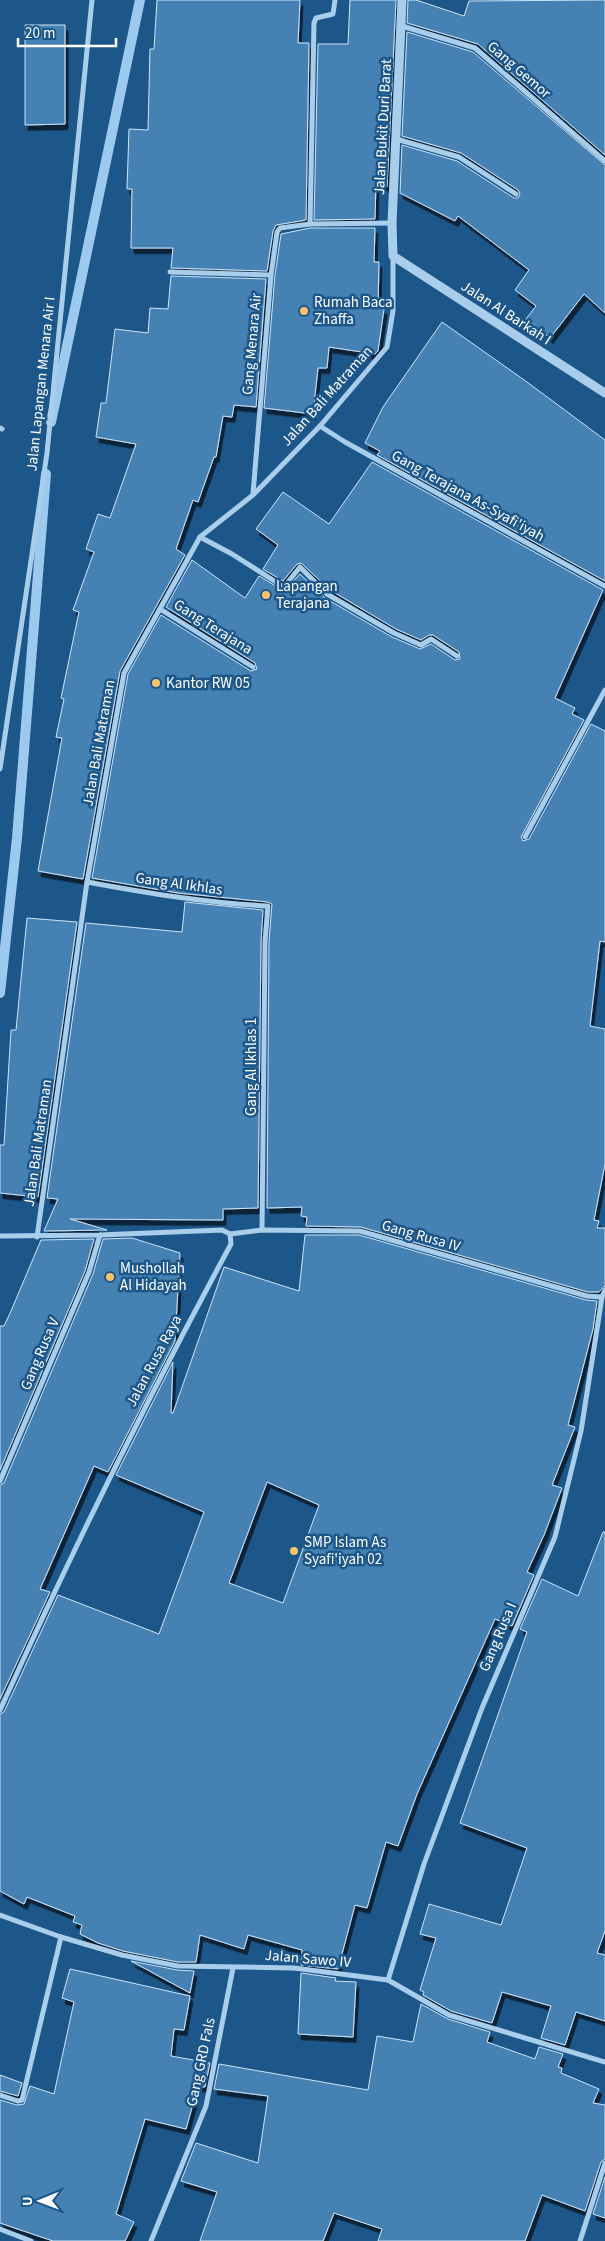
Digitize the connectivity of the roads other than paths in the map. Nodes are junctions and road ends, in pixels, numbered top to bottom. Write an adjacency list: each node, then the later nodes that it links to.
1 (92, 0): 22 (street, Jalan Lapangan Menara Air I)
2 (335, 0): 9 (street)
3 (402, 0): 4 (street, Jalan Bukit Duri Barat)
4 (402, 26): 5 (street, Jalan Bukit Duri Barat); 6 (street, Gang Gemor)
5 (396, 139): 7 (street); 8 (street, Jalan Bukit Duri Barat)
6 (605, 162)
7 (516, 194)
8 (392, 223): 9 (street, Gang Menara Air); 10 (street, Jalan Bukit Duri Barat)
9 (310, 224): 12 (street, Gang Menara Air)
10 (393, 256): 13 (street, Jalan Al Barkah I); 14 (street, Jalan Bali Matraman)
11 (170, 272): 12 (street)
12 (271, 274): 15 (street, Gang Menara Air)
13 (605, 393)
14 (320, 426): 15 (street, Jalan Bali Matraman); 17 (street, Gang Terajana As-Syafi'iyah)
15 (253, 495): 16 (street, Jalan Bali Matraman)
16 (200, 537): 18 (street, Jalan Bali Matraman); 19 (street)
17 (605, 586)
18 (160, 609): 20 (street, Gang Terajana); 24 (street, Jalan Bali Matraman)
19 (457, 656)
20 (254, 667)
21 (605, 690): 23 (street)
22 (0, 769)
23 (525, 837)
24 (86, 882): 25 (street, Gang Al Ikhlas); 30 (street, Jalan Bali Matraman)
25 (268, 906): 26 (street, Gang Al Ikhlas 1)
26 (262, 1230): 27 (street, Gang Rusa IV); 32 (street, Gang Rusa IV)
27 (230, 1234): 28 (street); 34 (street, Jalan Rusa Raya)
28 (100, 1235): 30 (street); 33 (street, Gang Rusa V)
29 (0, 1236): 30 (street)
30 (37, 1237)
31 (605, 1290): 32 (street, Gang Rusa I)
32 (602, 1297): 38 (street, Gang Rusa I)
33 (0, 1481)
34 (0, 1710)
35 (0, 1914): 36 (street, Jalan Sawo IV)
36 (61, 1937): 37 (street, Jalan Sawo IV); 40 (street)
37 (233, 1968): 38 (street, Jalan Sawo IV); 44 (street, Gang GRD Fals)
38 (388, 1980): 39 (street, Jalan Sawo IV)
39 (605, 2062)
40 (0, 2095)
41 (605, 2163): 45 (street)
42 (0, 2229): 43 (street)
43 (31, 2241)
44 (151, 2241)
45 (580, 2241)

